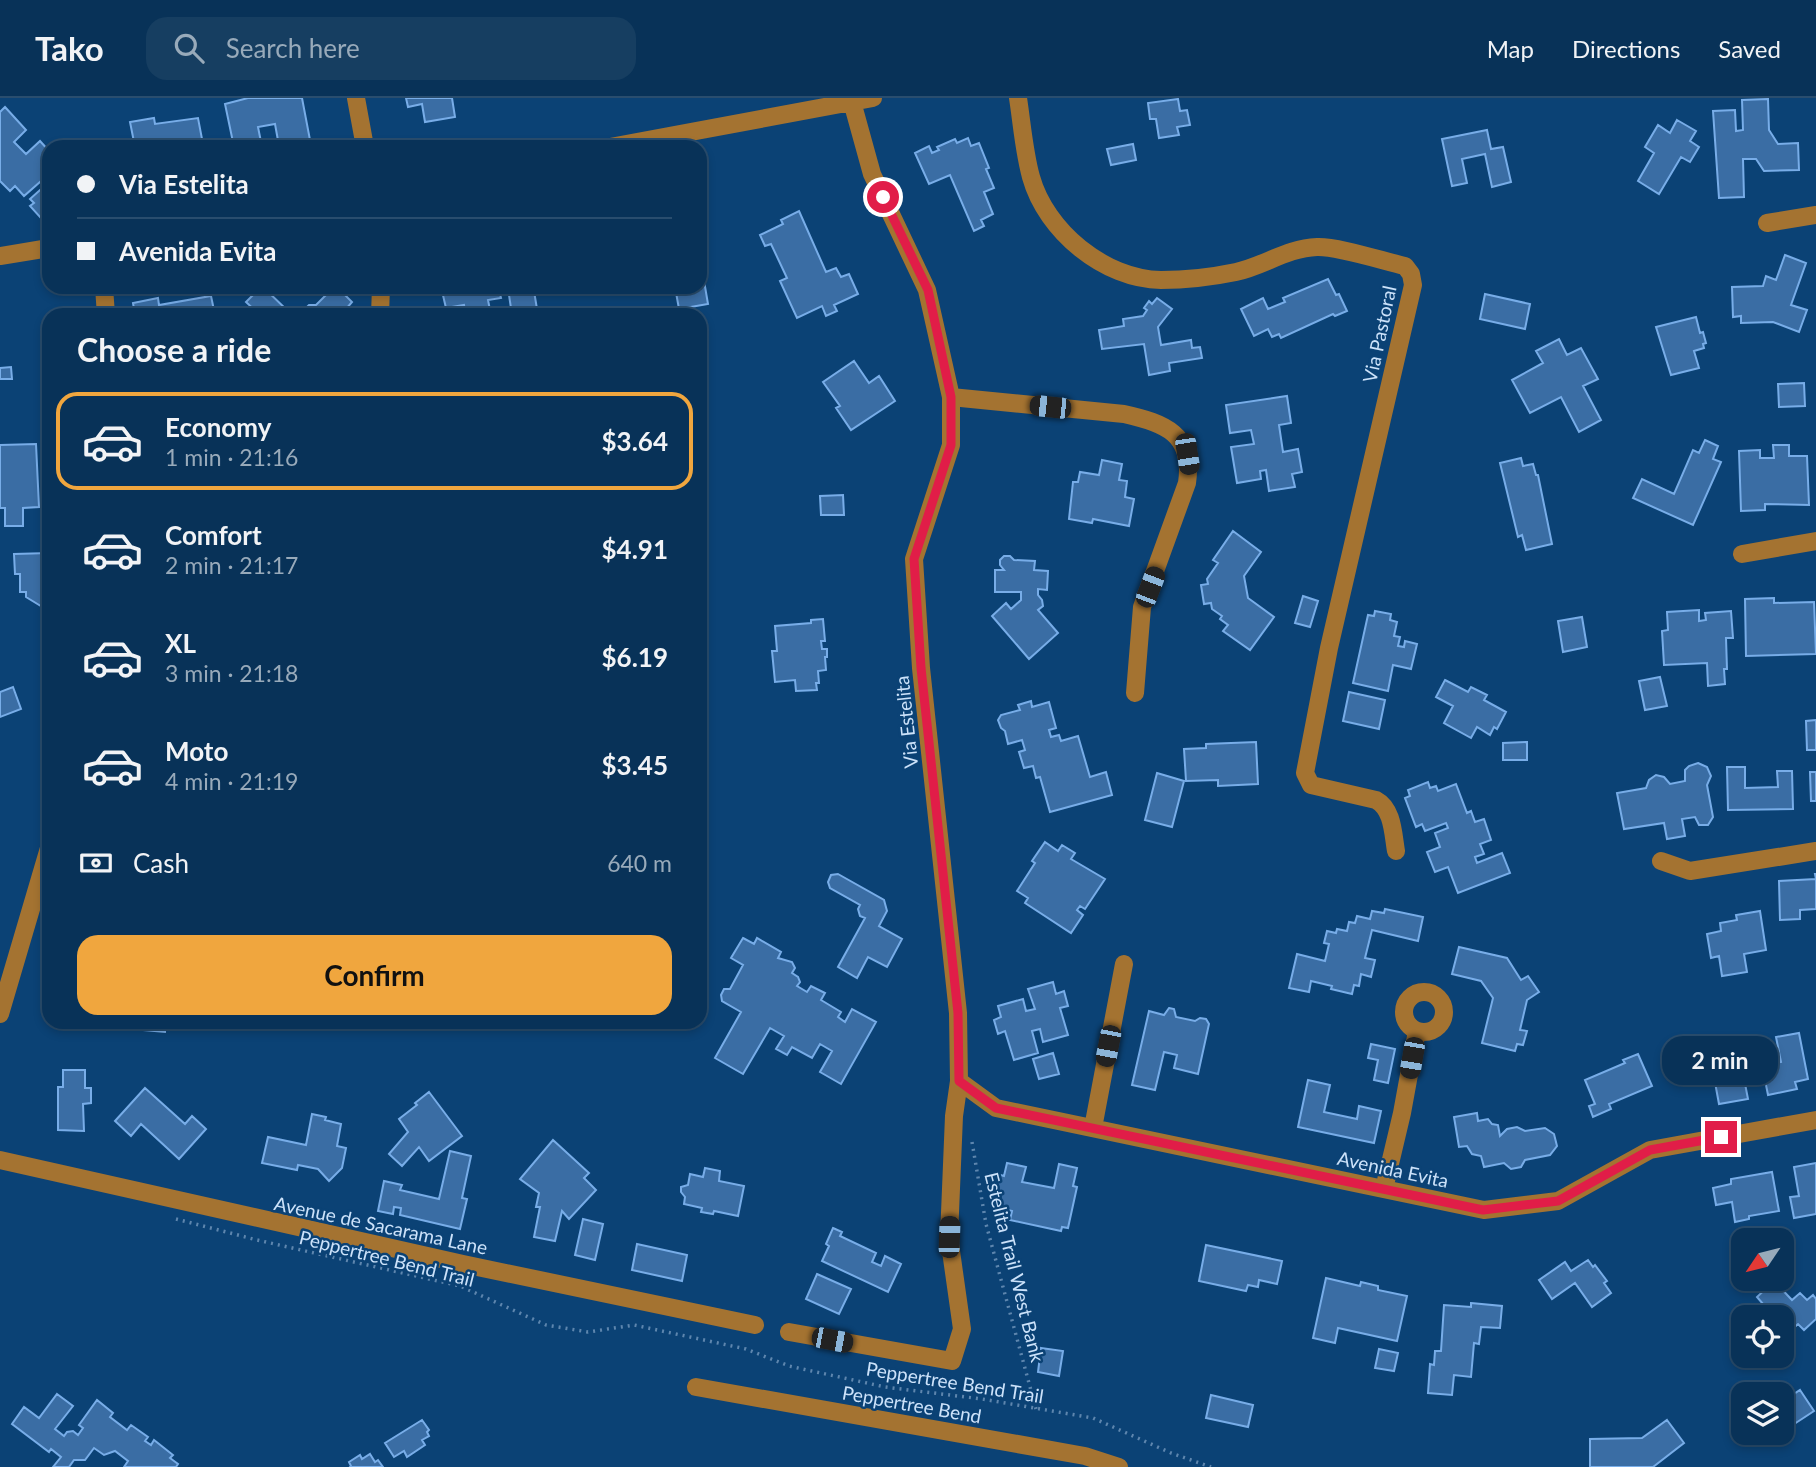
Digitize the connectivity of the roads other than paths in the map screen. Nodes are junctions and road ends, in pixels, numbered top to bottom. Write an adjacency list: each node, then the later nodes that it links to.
1 (356, 98): 5 (street)
2 (873, 98): 4 (street)
3 (1018, 98): 16 (street, Via Pastoral)
4 (851, 100): 6 (street); 11 (street, Via Estelita)
5 (364, 140)
6 (670, 140)
7 (1816, 215): 8 (street)
8 (1767, 223)
9 (42, 249): 10 (street)
10 (0, 256)
11 (951, 397): 14 (street); 22 (street, Via Estelita)
12 (1816, 541): 13 (street)
13 (1742, 554)
14 (1135, 693)
15 (1816, 850): 17 (street)
16 (1396, 851)
17 (1661, 861)
18 (42, 872): 20 (street)
19 (1124, 964): 24 (street)
20 (0, 1014)
21 (1417, 1031): 26 (street)
22 (959, 1081): 24 (street, Avenida Evita); 28 (street, Via Estelita)
23 (1816, 1120): 26 (street, Avenida Evita)
24 (1093, 1128): 26 (street, Avenida Evita)
25 (0, 1160): 27 (street, Avenue de Sacarama Lane)
26 (1384, 1189)
27 (755, 1325)
28 (789, 1332)
29 (696, 1387): 30 (street, Peppertree Bend)
30 (1119, 1467)

